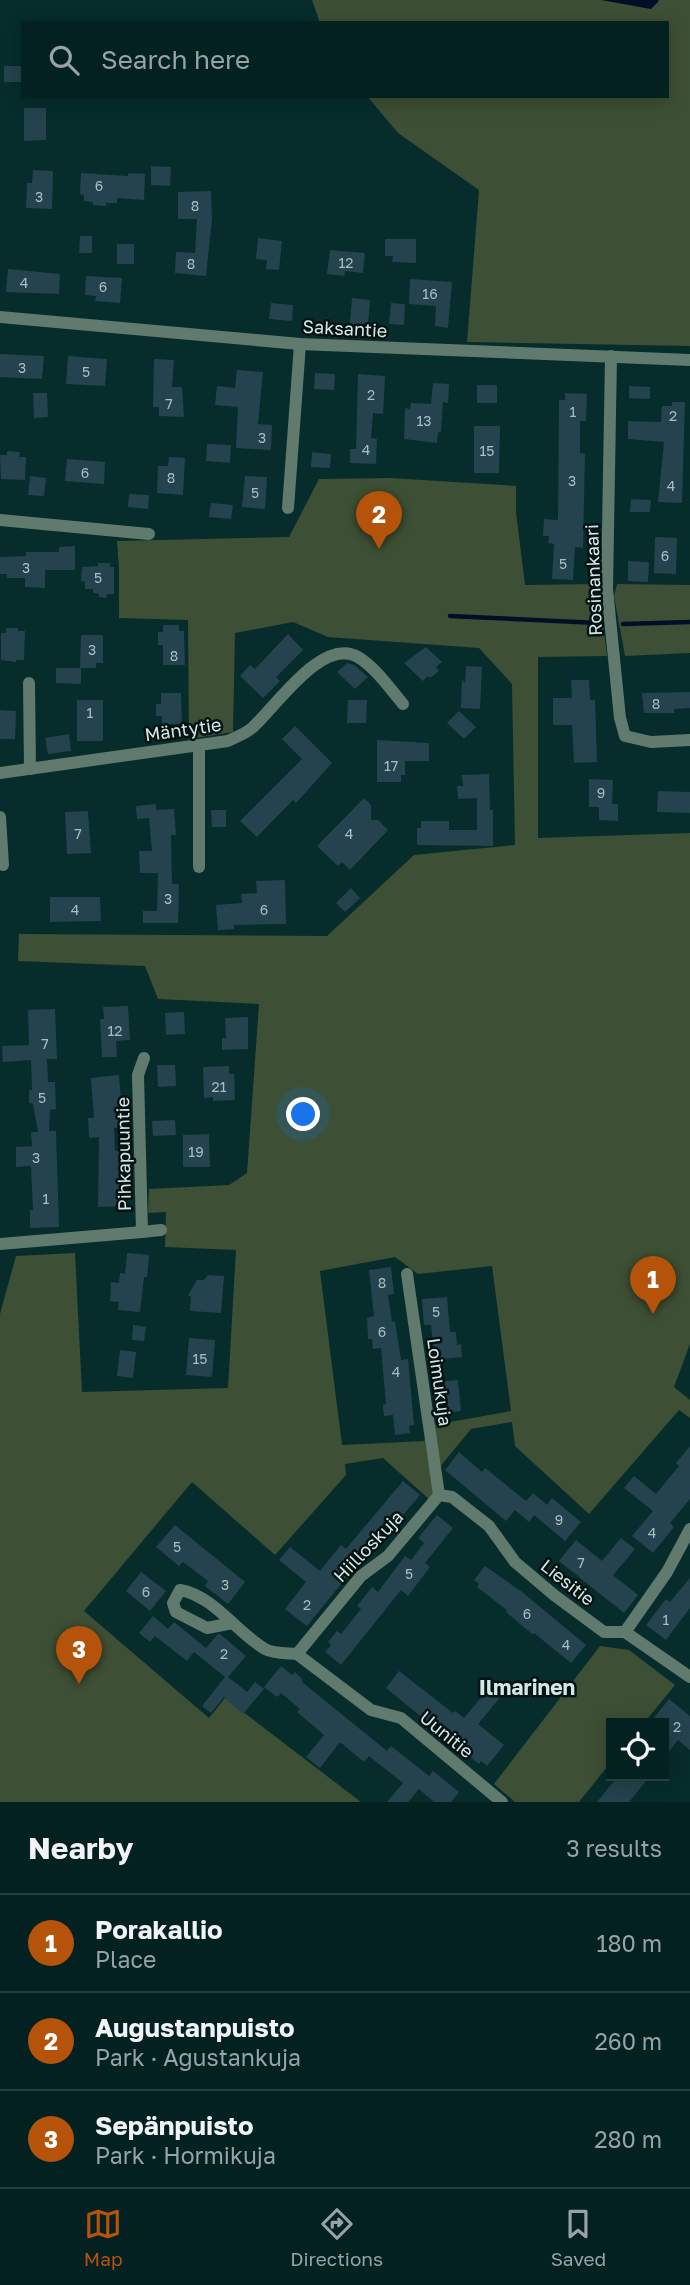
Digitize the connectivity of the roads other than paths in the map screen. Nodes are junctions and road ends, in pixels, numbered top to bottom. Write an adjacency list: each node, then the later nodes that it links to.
1 (0, 317): 2 (street, Saksantie)
2 (300, 344): 3 (street, Saksantie); 5 (street)
3 (611, 356): 4 (street, Saksantie); 10 (street, Rosinankaari)
4 (690, 360)
5 (288, 508)
6 (0, 520): 7 (street)
7 (149, 534)
8 (29, 682): 12 (street)
9 (403, 704): 11 (street, Mäntytie)
10 (690, 740)
11 (199, 745): 12 (street, Mäntytie); 16 (street)
12 (30, 769): 13 (street, Mäntytie)
13 (0, 773)
14 (0, 817): 15 (street)
15 (3, 865)
16 (199, 867)
17 (144, 1058): 19 (street, Pihkapuuntie)
18 (161, 1230): 19 (street)
19 (142, 1232): 20 (street, Pihkapuuntie)
20 (0, 1244)
21 (407, 1274): 22 (street, Loimukuja)
22 (439, 1495): 25 (street, Liesitie); 26 (street, Hiilloskuja)
23 (690, 1529): 25 (street)
24 (233, 1623): 26 (street)
25 (625, 1632): 27 (street, Liesitie)
26 (297, 1654): 28 (street, Uunitie)
27 (690, 1677)
28 (502, 1802)

